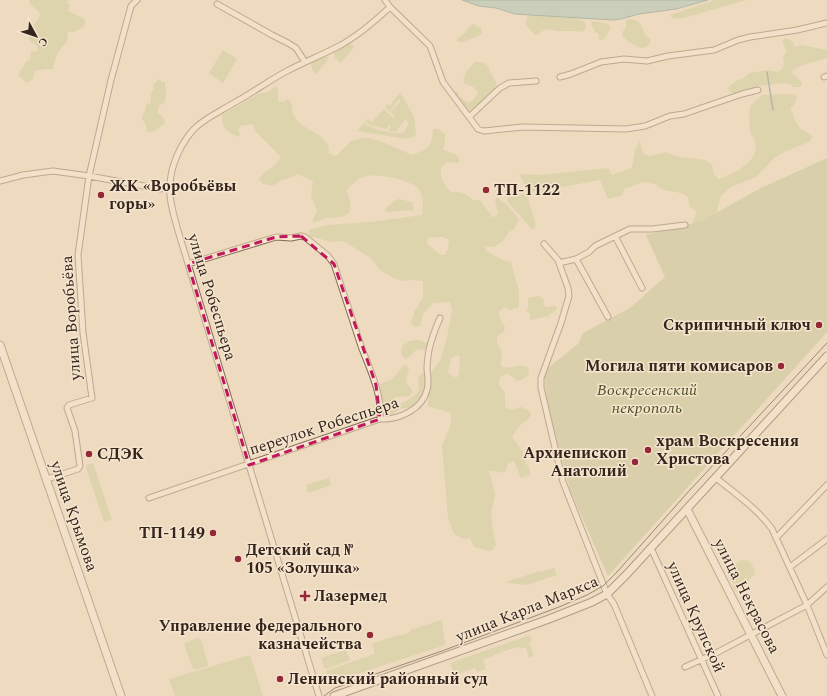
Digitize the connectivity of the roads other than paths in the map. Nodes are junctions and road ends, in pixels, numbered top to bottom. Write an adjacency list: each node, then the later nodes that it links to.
1 (127, 0): 5 (street)
2 (137, 0): 5 (street, улица Воробьёва)
3 (385, 0): 6 (street)
4 (217, 4): 8 (street)
5 (131, 6): 13 (street, улица Воробьёва)
6 (390, 8): 8 (street, улица Робеспьера); 12 (street)
7 (827, 23): 9 (street)
8 (305, 62): 21 (street, улица Робеспьера)
9 (560, 77)
10 (536, 81): 12 (street)
11 (758, 90): 12 (street)
12 (469, 117)
13 (89, 176): 14 (street); 15 (street); 30 (street, улица Воробьёва)
14 (0, 181)
15 (161, 189)
16 (685, 225): 17 (street)
17 (615, 236): 19 (street); 22 (street)
18 (544, 244): 20 (street)
19 (576, 259): 20 (street); 23 (street)
20 (559, 263): 39 (street)
21 (188, 264): 27 (street); 28 (street, улица Робеспьера)
22 (642, 288)
23 (608, 316)
24 (440, 318): 27 (street, переулок Робеспьера)
25 (0, 345): 30 (main road, улица Крымова)
26 (827, 356): 29 (main road, улица Карла Маркса)
27 (380, 419): 28 (street, переулок Робеспьера)
28 (249, 465): 32 (street, переулок Робеспьера); 47 (street, улица Робеспьера)
29 (715, 477): 33 (main road, улица Карла Маркса); 34 (street)
30 (47, 479): 46 (main road, улица Крымова)
31 (827, 485): 34 (street)
32 (150, 498)
33 (687, 509): 36 (main road, улица Карла Маркса); 41 (main road, улица Некрасова)
34 (776, 538): 37 (street)
35 (827, 539): 37 (street)
36 (651, 548): 39 (main road, улица Карла Маркса); 44 (street, улица Крупской)
37 (790, 567): 40 (street)
38 (827, 587): 40 (street)
39 (607, 594): 48 (main road, улица Карла Маркса); 49 (street)
40 (807, 604): 41 (street); 42 (street)
41 (750, 636): 44 (street); 51 (main road, улица Некрасова)
42 (826, 649): 43 (street)
43 (827, 655)
44 (701, 660): 45 (street); 50 (street, улица Крупской)
45 (686, 667)
46 (121, 696)
47 (319, 696)
48 (334, 696)
49 (652, 696)
50 (718, 696)
51 (782, 696)

